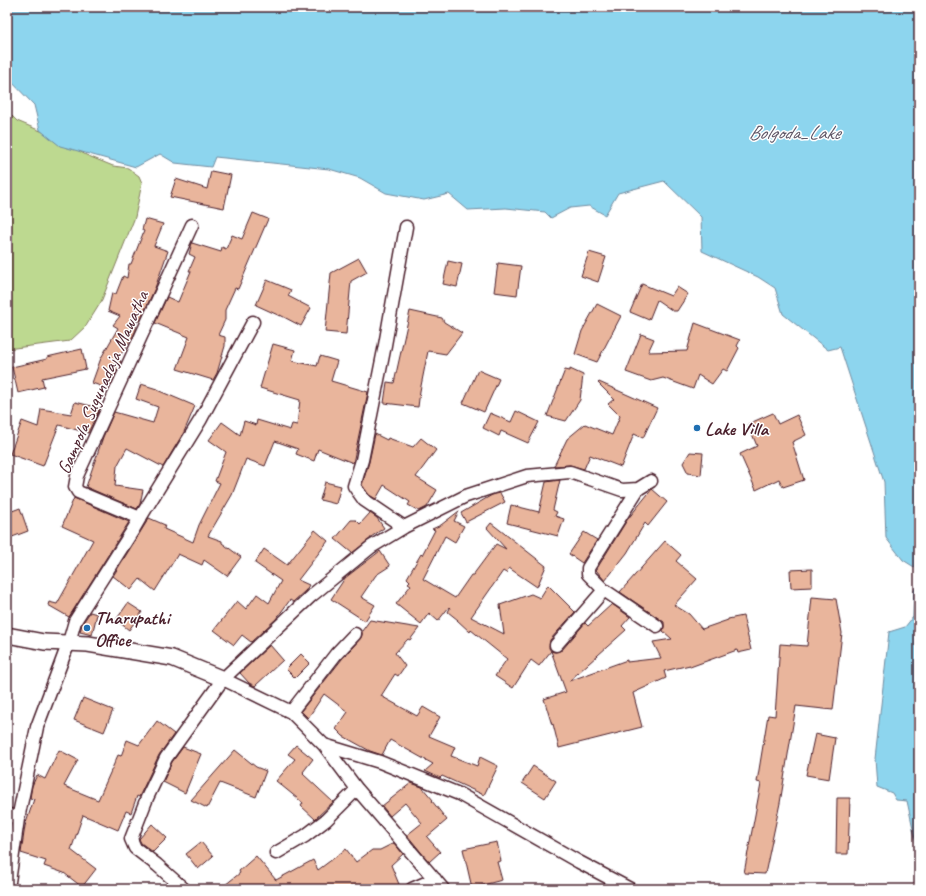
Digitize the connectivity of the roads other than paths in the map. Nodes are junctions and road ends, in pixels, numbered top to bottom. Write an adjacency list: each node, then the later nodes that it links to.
1 (192, 225): 6 (street, Gampola Sugunadaja Mawatha)
2 (406, 227): 7 (street)
3 (253, 322): 6 (street)
4 (651, 481): 5 (street)
5 (638, 489): 7 (street); 8 (street)
6 (140, 518): 12 (street)
7 (404, 526): 14 (street)
8 (604, 590): 9 (street); 13 (street)
9 (657, 626)
10 (355, 634): 15 (street)
11 (7, 635): 12 (street)
12 (68, 642): 14 (street); 18 (street)
13 (556, 645)
14 (223, 679): 15 (street); 22 (street)
15 (291, 712): 16 (street)
16 (324, 745): 17 (street); 25 (street)
17 (357, 789): 19 (street); 20 (street)
18 (12, 817): 21 (street)
19 (276, 853)
20 (434, 879): 23 (street); 24 (street)
21 (8, 889)
22 (184, 889)
23 (412, 889)
24 (443, 889)
25 (630, 889)

